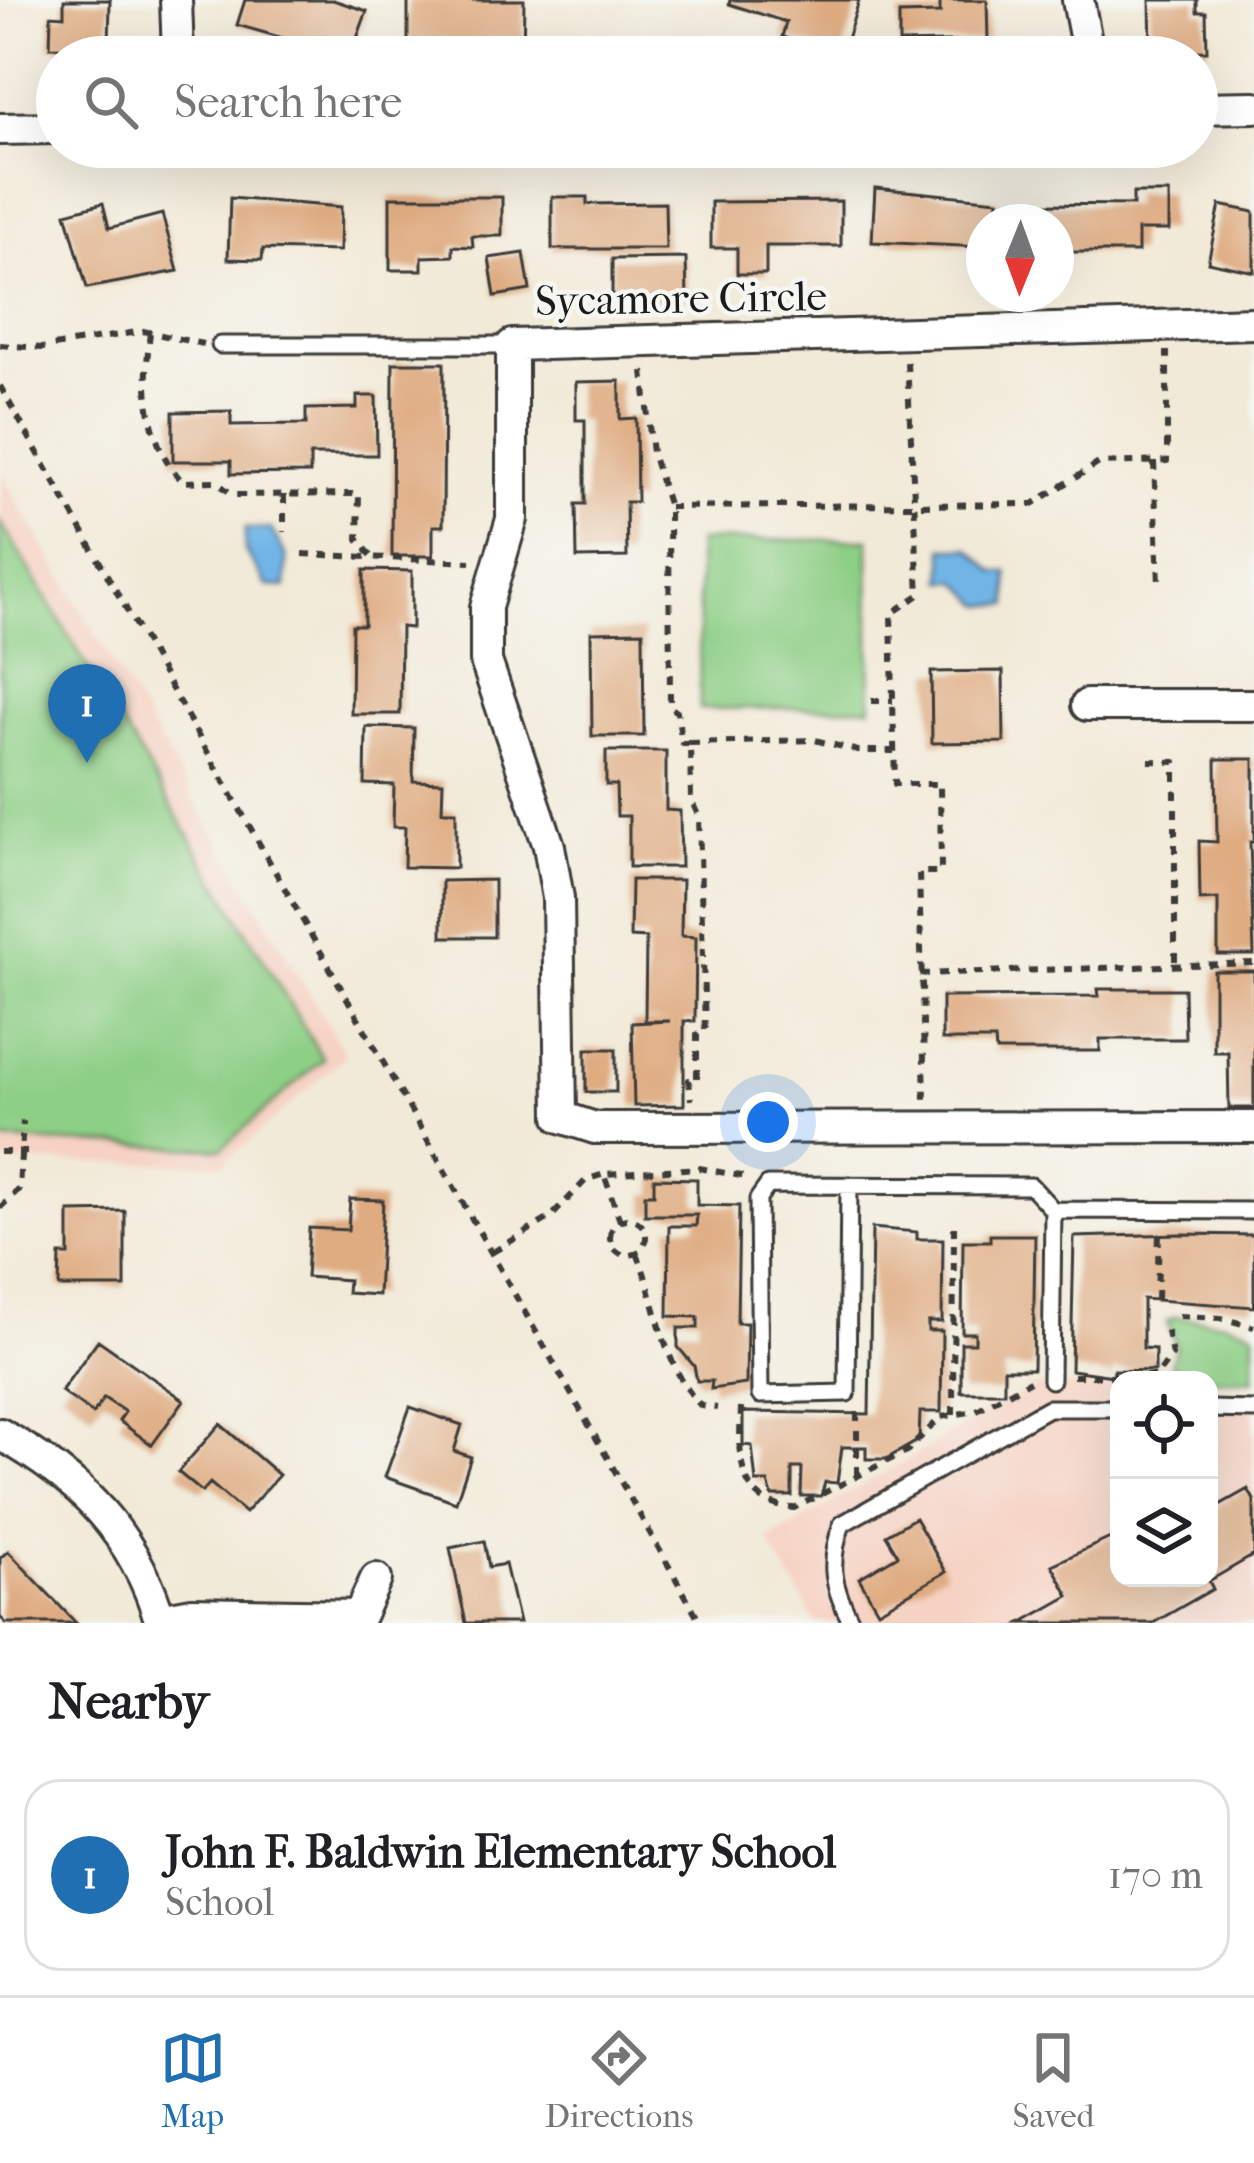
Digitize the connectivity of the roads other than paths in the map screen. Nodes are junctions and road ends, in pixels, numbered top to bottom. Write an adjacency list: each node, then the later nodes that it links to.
1 (176, 0): 3 (street)
2 (1078, 0): 4 (street)
3 (177, 36)
4 (1085, 36)
5 (1254, 106): 6 (street)
6 (1218, 107)
7 (36, 128): 8 (street)
8 (0, 129)
9 (1254, 323): 11 (street, Sycamore Circle)
10 (220, 345): 11 (lane)
11 (512, 345): 14 (street, Sycamore Circle)
12 (1087, 705): 13 (street)
13 (1254, 705)
14 (1254, 1126)
15 (848, 1185): 15 (lane); 16 (lane)
16 (1053, 1210): 17 (lane); 18 (lane)
17 (1254, 1211)
18 (1051, 1377)
19 (1110, 1408): 25 (lane)
20 (1218, 1409): 21 (lane)
21 (1254, 1410)
22 (0, 1435): 24 (street)
23 (376, 1579): 24 (street)
24 (160, 1621)
25 (852, 1623)

